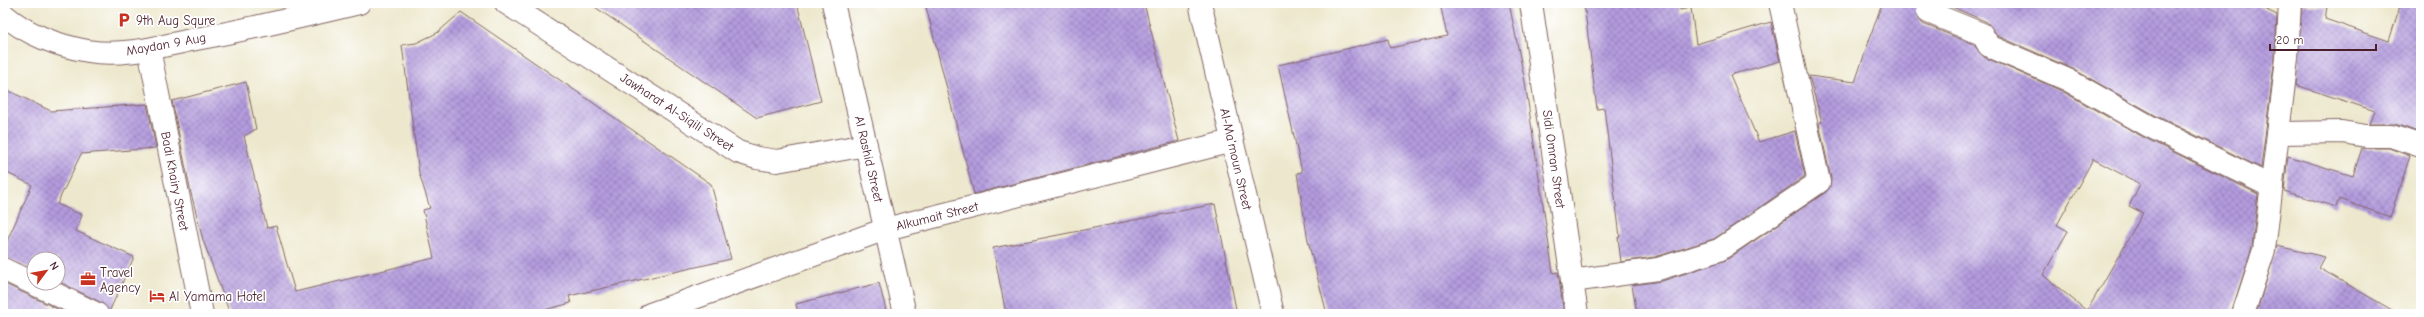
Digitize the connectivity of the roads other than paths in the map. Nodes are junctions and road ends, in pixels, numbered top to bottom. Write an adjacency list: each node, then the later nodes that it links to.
1 (359, 3): 10 (street, Maydan 9 Aug)
2 (506, 3): 13 (street, Jawharat Al-Siqili Street)
3 (833, 3): 13 (street, Al Rashid Street)
4 (1200, 3): 12 (street, Al-Ma'moun Street)
5 (1530, 3): 18 (street, Sidi Omran Street)
6 (1780, 3): 18 (street)
7 (1931, 3): 15 (street)
8 (2290, 3): 11 (street)
9 (5, 22): 10 (street, Maydan 9 Aug)
10 (149, 49): 20 (street, Badi Khairy Street)
11 (2278, 133): 14 (street); 15 (street)
12 (1232, 141): 16 (street, Alkumait Street); 23 (street, Al-Ma'moun Street)
13 (866, 145): 16 (street, Al Rashid Street)
14 (2421, 146)
15 (2272, 188): 25 (street)
16 (886, 229): 21 (street, Alkumait Street); 22 (street, Al Rashid Street)
17 (3, 269): 19 (street)
18 (1572, 281): 24 (street, Sidi Omran Street)
19 (97, 314)
20 (202, 314)
21 (650, 314)
22 (905, 314)
23 (1273, 314)
24 (1577, 314)
25 (2243, 314)

